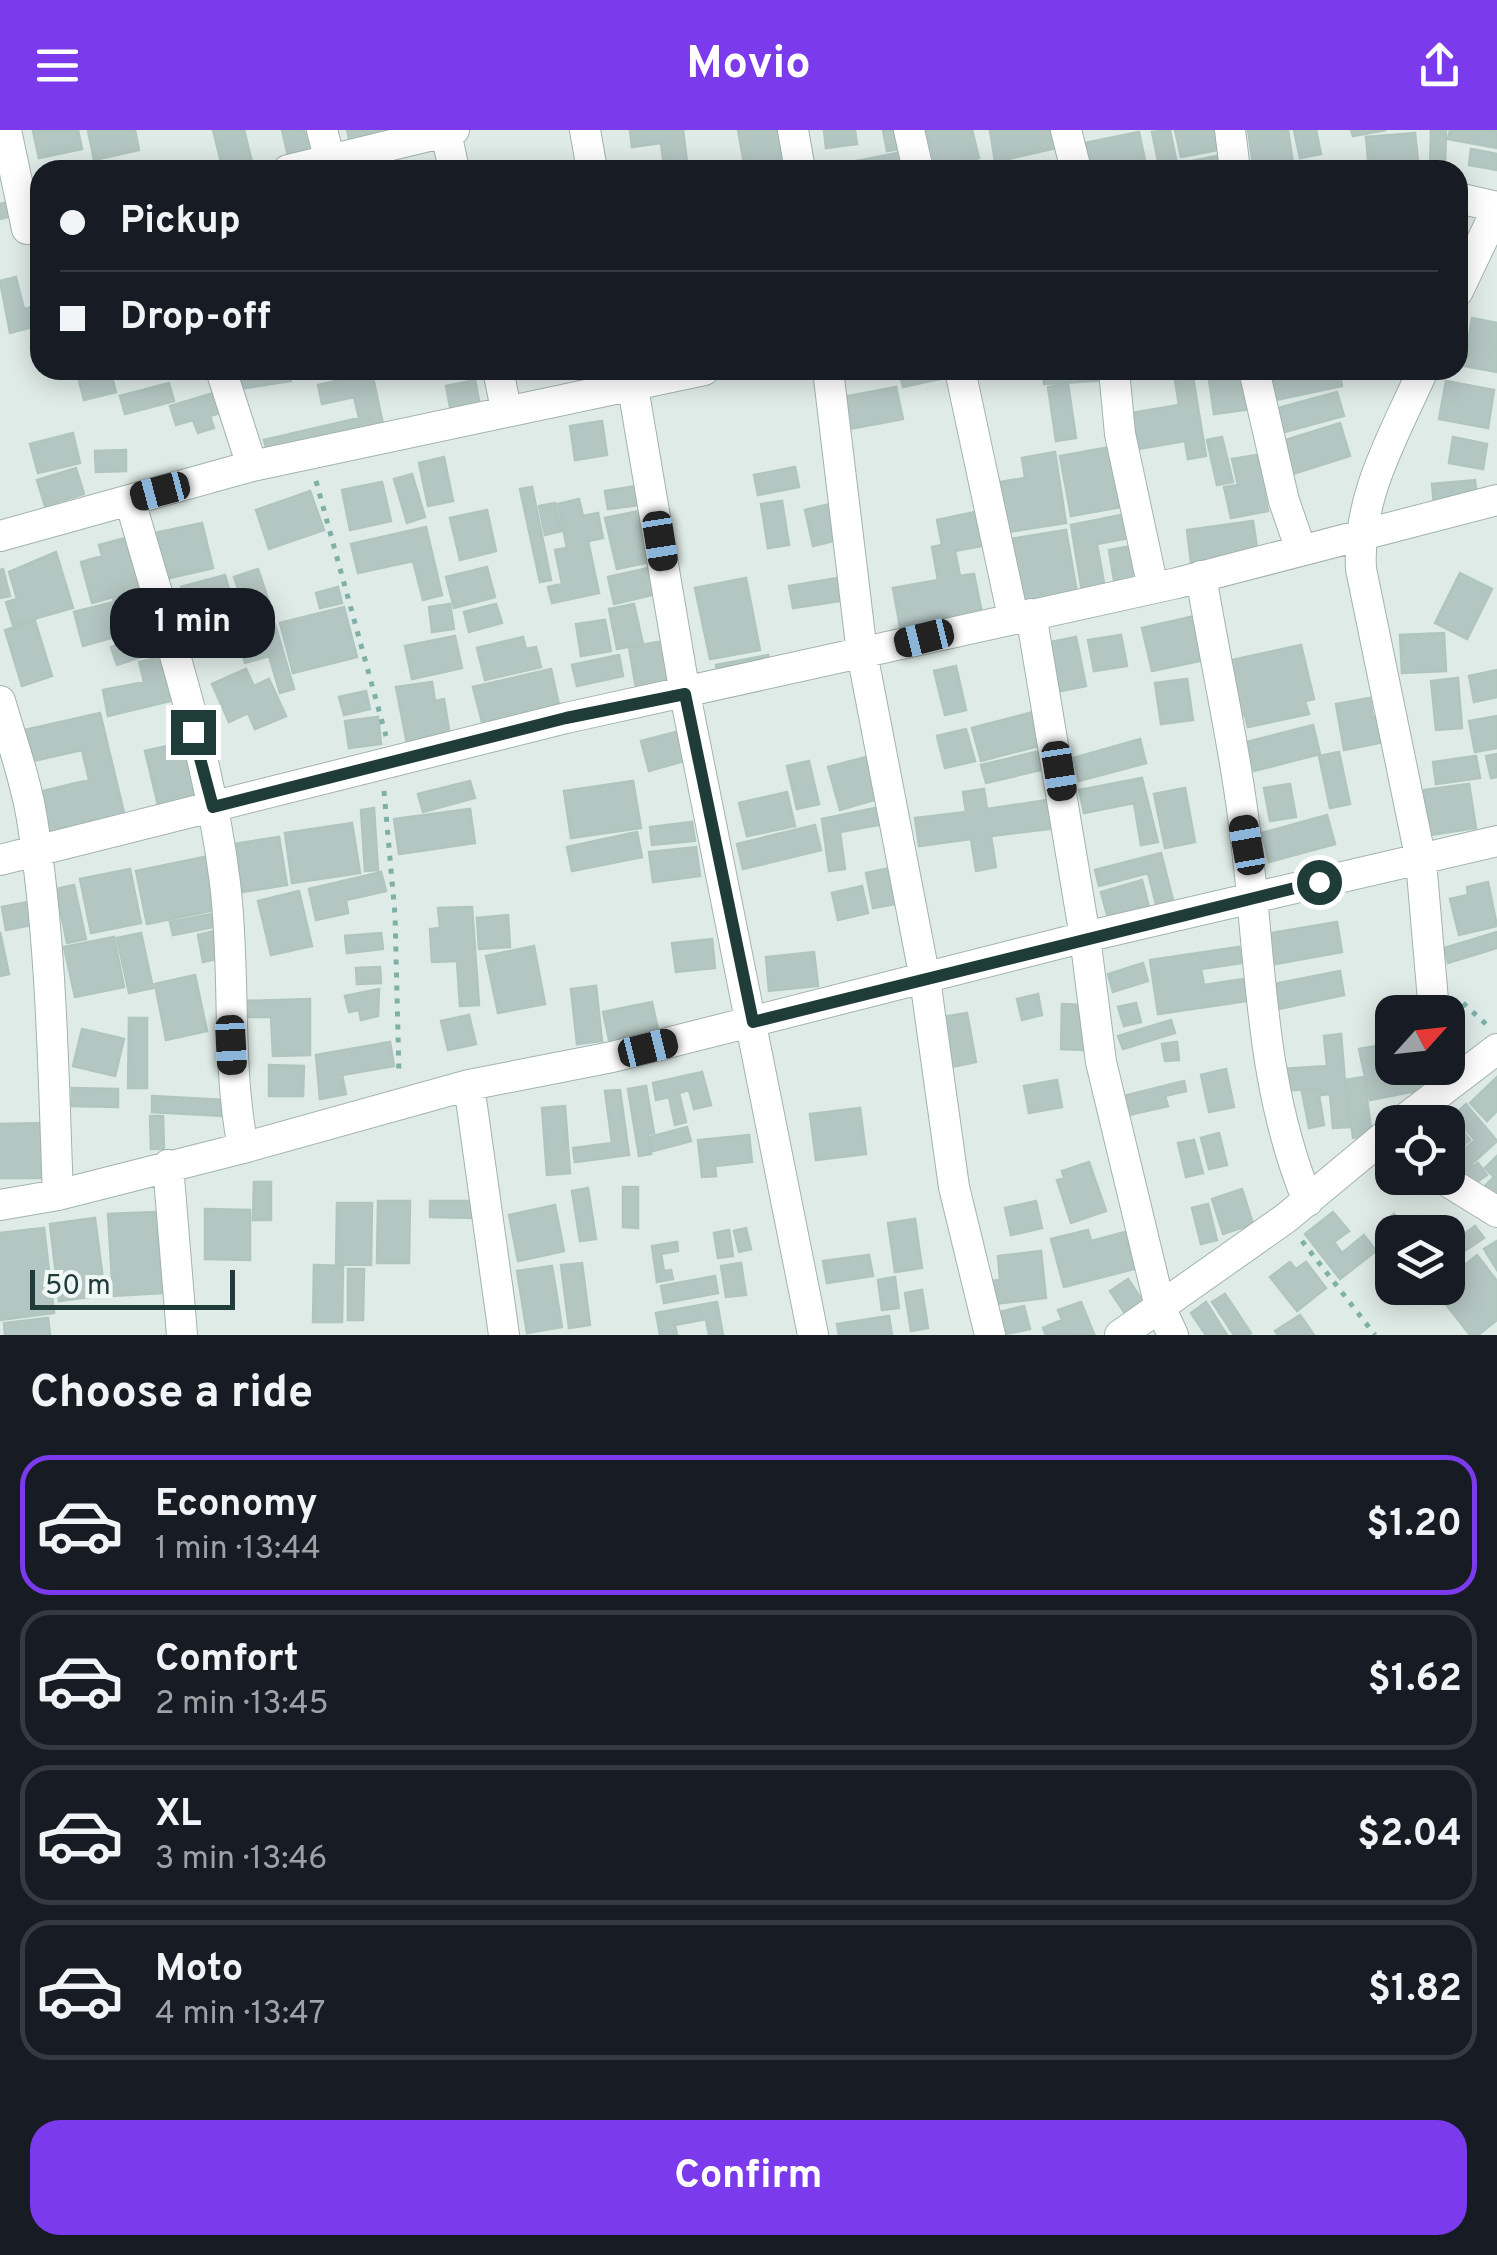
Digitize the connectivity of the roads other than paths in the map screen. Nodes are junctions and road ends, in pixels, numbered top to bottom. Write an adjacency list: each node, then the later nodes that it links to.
1 (6, 130): 19 (street)
2 (322, 130): 9 (street)
3 (585, 130): 12 (street)
4 (793, 130): 13 (street)
5 (909, 130): 14 (street)
6 (1066, 130): 15 (street)
7 (1230, 130): 16 (street)
8 (450, 131): 10 (street); 11 (street)
9 (330, 160)
10 (334, 160)
11 (453, 160)
12 (590, 160)
13 (798, 160)
14 (916, 160)
15 (1074, 160)
16 (1233, 160)
17 (1468, 201): 18 (street)
18 (1497, 208): 20 (street)
19 (22, 230)
20 (1489, 242): 21 (street)
21 (1468, 275)
22 (224, 380): 32 (street)
23 (500, 380): 31 (street)
24 (624, 380): 31 (street)
25 (632, 380): 42 (street)
26 (829, 380): 41 (street)
27 (963, 380): 40 (street)
28 (1115, 380): 39 (street)
29 (1256, 380): 37 (street)
30 (1418, 380): 35 (street)
31 (506, 409): 32 (street)
32 (252, 466): 33 (street)
33 (130, 500): 36 (street); 44 (street)
34 (1497, 500): 35 (street)
35 (1359, 532): 37 (street); 48 (street)
36 (0, 536)
37 (1301, 550): 38 (street)
38 (1201, 576): 39 (street); 49 (street)
39 (1153, 588): 40 (street)
40 (1022, 616): 41 (street); 50 (street)
41 (862, 654): 42 (street); 51 (street)
42 (685, 694): 44 (street); 53 (street)
43 (0, 700): 46 (street)
44 (213, 807): 46 (street); 59 (street)
45 (1497, 841): 48 (street)
46 (36, 850): 47 (street); 63 (street)
47 (0, 860)
48 (1421, 861): 49 (street); 52 (street)
49 (1252, 897): 50 (street); 65 (street)
50 (1085, 937): 51 (street); 67 (street)
51 (925, 979): 53 (street); 71 (street)
52 (1433, 995)
53 (753, 1022): 56 (street); 70 (street)
54 (1497, 1049): 55 (street)
55 (1465, 1066)
56 (469, 1085): 59 (street); 69 (street)
57 (1431, 1085): 58 (street)
58 (1415, 1105)
59 (243, 1148): 61 (street)
60 (1375, 1150): 65 (street)
61 (168, 1165): 63 (street); 68 (street)
62 (1465, 1192): 66 (street)
63 (58, 1195): 64 (street)
64 (0, 1205)
65 (1297, 1210): 67 (street)
66 (1497, 1212)
67 (1160, 1307): 72 (street); 73 (street)
68 (182, 1335)
69 (504, 1335)
70 (813, 1335)
71 (990, 1335)
72 (1120, 1335)
73 (1174, 1335)

